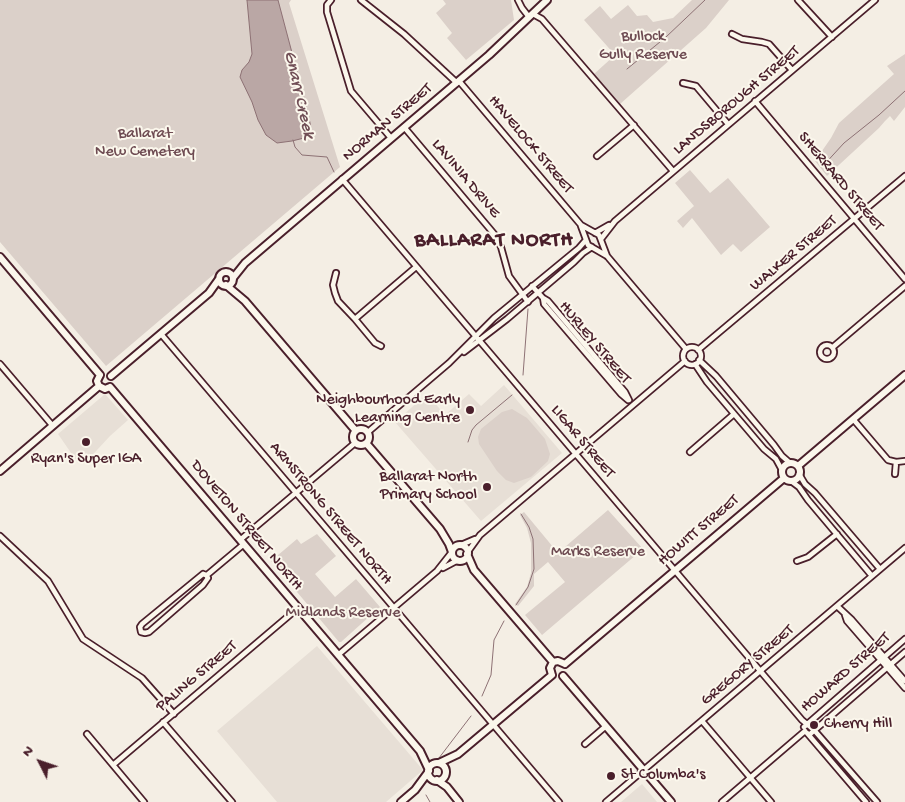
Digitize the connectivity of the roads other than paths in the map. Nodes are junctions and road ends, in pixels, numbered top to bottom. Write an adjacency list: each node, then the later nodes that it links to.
1 (331, 0): 17 (street)
2 (361, 0): 11 (street, HAVELOCK STREET)
3 (518, 0): 7 (street)
4 (547, 0): 7 (street, NORMAN STREET)
5 (798, 0): 9 (street)
6 (876, 0): 9 (street, LANDSBOROUGH STREET)
7 (531, 16): 11 (street, NORMAN STREET); 15 (street)
8 (732, 34): 10 (street)
9 (832, 37): 10 (street, LANDSBOROUGH STREET)
10 (792, 70): 13 (street, LANDSBOROUGH STREET)
11 (458, 82): 16 (street, NORMAN STREET); 24 (street, HAVELOCK STREET)
12 (683, 83): 14 (street)
13 (756, 101): 14 (street, LANDSBOROUGH STREET); 22 (street, SHERRARD STREET)
14 (728, 124): 19 (street, LANDSBOROUGH STREET)
15 (634, 125): 18 (street); 19 (street)
16 (404, 127): 17 (street, NORMAN STREET); 41 (street, LAVINIA DRIVE)
17 (391, 138): 21 (street, NORMAN STREET)
18 (597, 156)
19 (673, 172): 23 (street, LANDSBOROUGH STREET)
20 (905, 176): 22 (street, WALKER STREET)
21 (342, 180): 31 (street, LIGAR STREET); 33 (street, NORMAN STREET)
22 (854, 219): 34 (street, SHERRARD STREET); 50 (street, WALKER STREET)
23 (615, 222): 25 (street, LANDSBOROUGH STREET); 27 (street, LANDSBOROUGH STREET)
24 (581, 225): 25 (street, HAVELOCK STREET); 26 (street, HAVELOCK STREET)
25 (595, 232): 26 (street); 27 (street)
26 (586, 239): 28 (street); 37 (street)
27 (601, 240): 28 (street); 29 (street)
28 (593, 247): 29 (street); 40 (street)
29 (607, 256): 49 (street)
30 (0, 257): 54 (street)
31 (416, 267): 44 (street); 46 (street, LIGAR STREET)
32 (336, 273): 44 (street)
33 (231, 277): 35 (street); 36 (street); 42 (street)
34 (904, 277)
35 (220, 279): 36 (street); 39 (street)
36 (225, 285): 39 (street); 42 (street)
37 (532, 286): 40 (street, HURLEY STREET); 41 (street)
38 (905, 286): 48 (street)
39 (209, 293): 45 (street)
40 (538, 293): 43 (street); 59 (street, HURLEY STREET)
41 (522, 294): 43 (street, LAVINIA DRIVE); 46 (street)
42 (245, 301): 63 (street)
43 (528, 302): 46 (street)
44 (355, 319): 47 (street)
45 (161, 334): 56 (street); 79 (street, ARMSTRONG STREET NORTH)
46 (477, 338): 64 (street); 68 (street, LIGAR STREET)
47 (381, 346)
48 (833, 348)
49 (686, 349): 50 (street); 51 (street)
50 (698, 350): 52 (street)
51 (685, 361): 52 (street); 59 (street)
52 (697, 362): 60 (street); 72 (street)
53 (0, 364): 62 (street)
54 (100, 375): 56 (street); 57 (street)
55 (905, 375): 61 (street)
56 (111, 376): 58 (street)
57 (98, 386): 58 (street); 62 (street)
58 (110, 387): 84 (street, DOVETON STREET NORTH)
59 (634, 405): 68 (street)
60 (734, 414): 67 (street); 75 (street)
61 (853, 419): 71 (street); 73 (street)
62 (52, 425): 74 (street)
63 (356, 431): 64 (street); 65 (street)
64 (368, 432): 66 (street)
65 (355, 443): 66 (street); 79 (street)
66 (366, 444): 80 (street)
67 (690, 452)
68 (576, 454): 82 (street); 93 (street, LIGAR STREET)
69 (0, 460): 74 (street)
70 (905, 461): 71 (street)
71 (896, 462): 77 (street)
72 (790, 463): 73 (street); 75 (street)
73 (798, 466): 76 (street)
74 (2, 468)
75 (782, 470): 78 (street)
76 (799, 474): 78 (street); 91 (street)
77 (895, 474)
78 (787, 479): 81 (street); 93 (street, HOWITT STREET)
79 (296, 493): 84 (street); 99 (street, ARMSTRONG STREET NORTH)
80 (440, 529): 85 (street); 87 (street)
81 (836, 534): 90 (street); 96 (street)
82 (480, 535): 85 (street); 88 (street)
83 (0, 536): 112 (street)
84 (242, 542): 95 (street); 98 (street, DOVETON STREET NORTH)
85 (461, 545): 87 (street); 88 (street)
86 (905, 548): 91 (street, GREGORY STREET)
87 (452, 552): 89 (street); 94 (street)
88 (467, 553): 89 (street); 92 (street)
89 (459, 560): 92 (street); 94 (street)
90 (797, 561)
91 (880, 569): 96 (street, GREGORY STREET)
92 (474, 570): 104 (street)
93 (674, 570): 105 (street, HOWITT STREET); 107 (street, LIGAR STREET)
94 (437, 571): 99 (street)
95 (207, 575): 95 (street)
96 (872, 576): 97 (street, GREGORY STREET)
97 (837, 606): 103 (street); 107 (street, GREGORY STREET)
98 (298, 608): 102 (street, DOVETON STREET NORTH); 112 (street, PALING STREET)
99 (394, 608): 102 (street); 115 (street, ARMSTRONG STREET NORTH)
100 (905, 639): 103 (street, HOWARD STREET)
101 (905, 652): 106 (street, HOWARD STREET)
102 (338, 655): 122 (street, DOVETON STREET NORTH)
103 (882, 658): 106 (street); 117 (street, HOWARD STREET)
104 (553, 662): 105 (street); 108 (street)
105 (565, 664): 109 (street)
106 (889, 666): 110 (street); 111 (street); 118 (street, HOWARD STREET)
107 (760, 671): 113 (street, GREGORY STREET); 117 (street, LIGAR STREET)
108 (552, 675): 109 (street); 115 (street)
109 (563, 676): 116 (street)
110 (905, 681)
111 (905, 688)
112 (174, 714): 114 (street, PALING STREET)
113 (702, 721): 127 (street, GREGORY STREET); 130 (street)
114 (163, 722): 126 (street, PALING STREET); 136 (street)
115 (493, 725): 124 (street); 139 (street, ARMSTRONG STREET NORTH)
116 (606, 726): 120 (street); 127 (street)
117 (806, 729): 118 (street); 118 (street, HOWARD STREET); 123 (street, LIGAR STREET); 130 (street, HOWARD STREET)
118 (814, 730): 121 (street)
119 (87, 734): 126 (street)
120 (585, 744)
121 (829, 747): 123 (street); 134 (street)
122 (420, 751): 125 (street, DOVETON STREET NORTH); 128 (street, DOVETON STREET NORTH)
123 (823, 752): 144 (street, LIGAR STREET)
124 (458, 754): 125 (street); 129 (street)
125 (439, 763): 128 (street); 129 (street)
126 (113, 765): 135 (street)
127 (644, 770): 140 (street, GREGORY STREET); 141 (street)
128 (429, 771): 131 (street); 132 (street)
129 (446, 773): 131 (street); 133 (street)
130 (750, 778): 142 (street, HOWARD STREET); 143 (street)
131 (436, 780): 132 (street); 133 (street)
132 (415, 790): 137 (street)
133 (454, 795): 138 (street)
134 (873, 797): 144 (street); 145 (street)
135 (144, 802)
136 (232, 802)
137 (401, 802)
138 (459, 802)
139 (558, 802)
140 (606, 802)
141 (671, 802)
142 (722, 802)
143 (771, 802)
144 (867, 802)
145 (877, 802)

